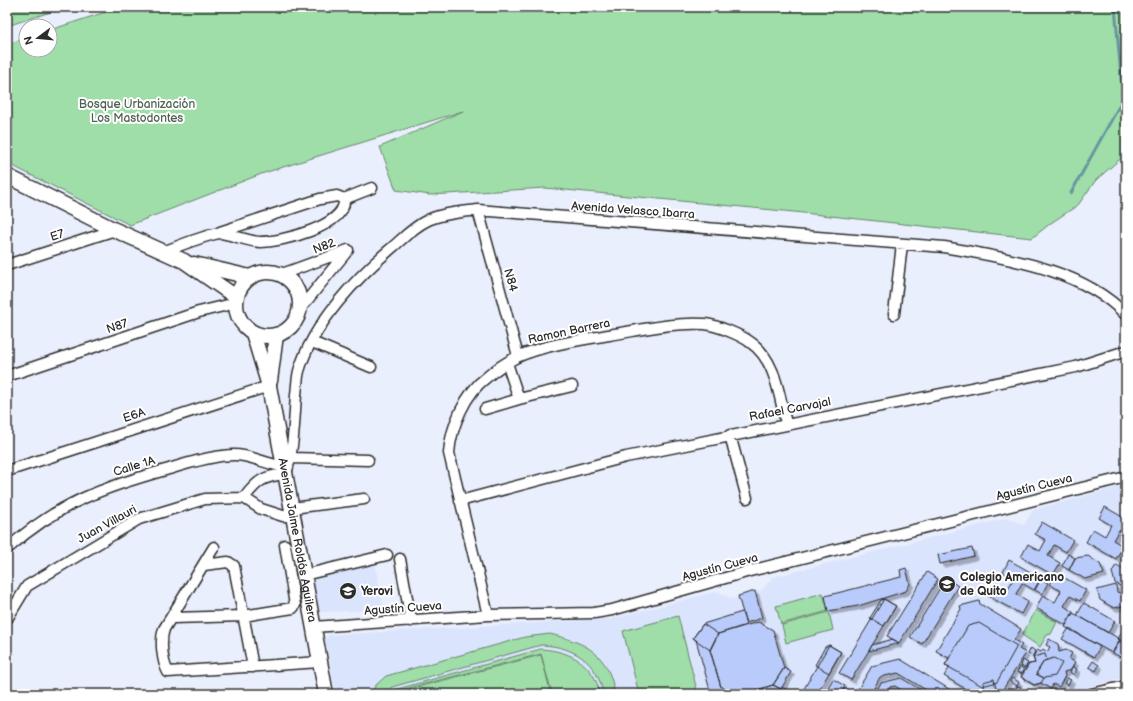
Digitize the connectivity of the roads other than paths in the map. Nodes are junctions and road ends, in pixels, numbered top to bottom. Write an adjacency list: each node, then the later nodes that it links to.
1 (7, 176): 5 (street)
2 (372, 188): 3 (street)
3 (344, 199): 6 (street); 6 (street)
4 (478, 210): 7 (street, Avenida Velasco Ibarra); 19 (street, Avenida Velasco Ibarra); 21 (street, N84)
5 (115, 230): 8 (street); 10 (street, E7)
6 (220, 232): 8 (street)
7 (902, 244): 15 (street); 16 (street, Avenida Velasco Ibarra)
8 (163, 252): 9 (street)
9 (184, 261): 12 (street); 13 (street)
10 (7, 265)
11 (282, 274): 12 (street); 14 (street); 14 (street, N82)
12 (250, 277): 13 (street)
13 (236, 300): 17 (street); 24 (street, N87)
14 (300, 309): 18 (street)
15 (894, 314)
16 (1126, 315)
17 (253, 333): 18 (street); 25 (street, Avenida Jaime Roldós Aguilera)
18 (276, 335): 25 (street, Avenida Jaime Roldós Aguilera)
19 (312, 342): 23 (street); 32 (street, Avenida Velasco Ibarra)
20 (1126, 351): 29 (street, Rafael Carvajal)
21 (518, 356): 22 (street, Ramon Barrera); 29 (street, Ramon Barrera)
22 (507, 363): 27 (street); 38 (street, Ramon Barrera)
23 (371, 367)
24 (7, 376)
25 (269, 386): 32 (street, Avenida Jaime Roldós Aguilera); 33 (street, E6A)
26 (572, 386): 27 (street)
27 (519, 399): 28 (street)
28 (484, 409)
29 (786, 423): 30 (street, Rafael Carvajal)
30 (730, 435): 36 (street); 38 (street, Rafael Carvajal)
31 (368, 460): 32 (street)
32 (287, 466): 35 (street); 39 (street, Avenida Jaime Roldós Aguilera); 42 (street, Calle 1A)
33 (7, 471)
34 (1126, 477): 47 (street, Agustín Cueva)
35 (244, 498): 39 (street); 50 (street, Juan Villauri)
36 (747, 498)
37 (364, 499): 39 (street)
38 (460, 501): 47 (street, Ramon Barrera)
39 (293, 512): 46 (street, Avenida Jaime Roldós Aguilera)
40 (285, 545): 48 (street)
41 (214, 548): 45 (street)
42 (7, 549)
43 (387, 555): 46 (street)
44 (400, 559): 51 (street)
45 (204, 565): 48 (street); 49 (street)
46 (304, 575): 52 (street, Avenida Jaime Roldós Aguilera)
47 (488, 615): 51 (street, Agustín Cueva)
48 (243, 616): 49 (street); 54 (street)
49 (173, 618): 54 (street)
50 (7, 619)
51 (411, 621): 52 (street, Agustín Cueva)
52 (313, 627): 53 (street, Avenida Jaime Roldós Aguilera)
53 (320, 662): 54 (street); 56 (street, Avenida Jaime Roldós Aguilera)
54 (253, 667)
55 (1126, 686): 57 (street)
56 (326, 694)
57 (1091, 694)

